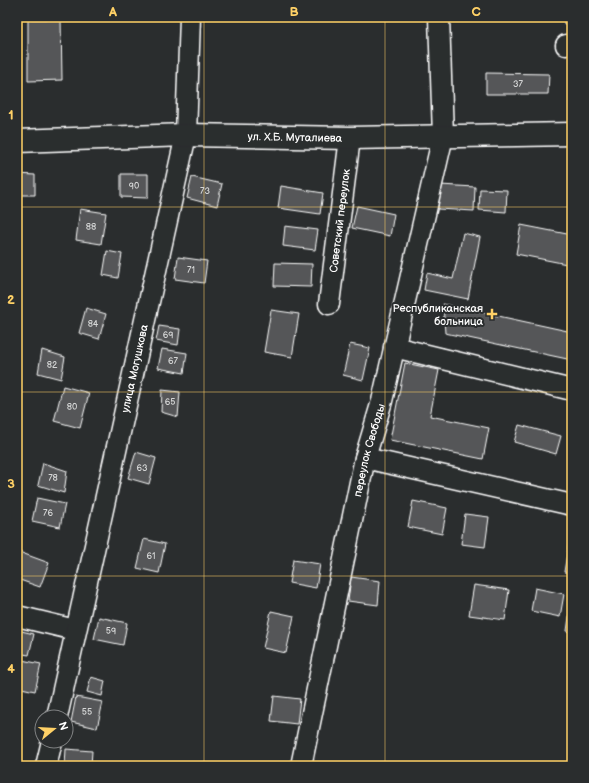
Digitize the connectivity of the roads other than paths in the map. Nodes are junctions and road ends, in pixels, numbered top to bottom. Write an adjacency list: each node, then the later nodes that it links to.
1 (190, 17): 4 (street, улица Могушкова)
2 (439, 17): 5 (street, переулок Свободы)
3 (572, 134): 5 (main road, ул. Х.Б. Муталиева)
4 (186, 135): 6 (main road, ул. Х.Б. Муталиева); 7 (main road, ул. Х.Б. Муталиева); 14 (street, улица Могушкова)
5 (443, 136): 6 (main road, ул. Х.Б. Муталиева); 9 (street, переулок Свободы)
6 (350, 138): 8 (street, Советский переулок)
7 (17, 141)
8 (329, 304)
9 (394, 347): 10 (street); 11 (street, переулок Свободы)
10 (572, 390)
11 (365, 458): 12 (street); 18 (street, переулок Свободы)
12 (572, 506)
13 (17, 616): 14 (street)
14 (75, 630): 15 (street, улица Могушкова)
15 (59, 709)
16 (50, 749): 17 (street)
17 (46, 766)
18 (301, 766)

